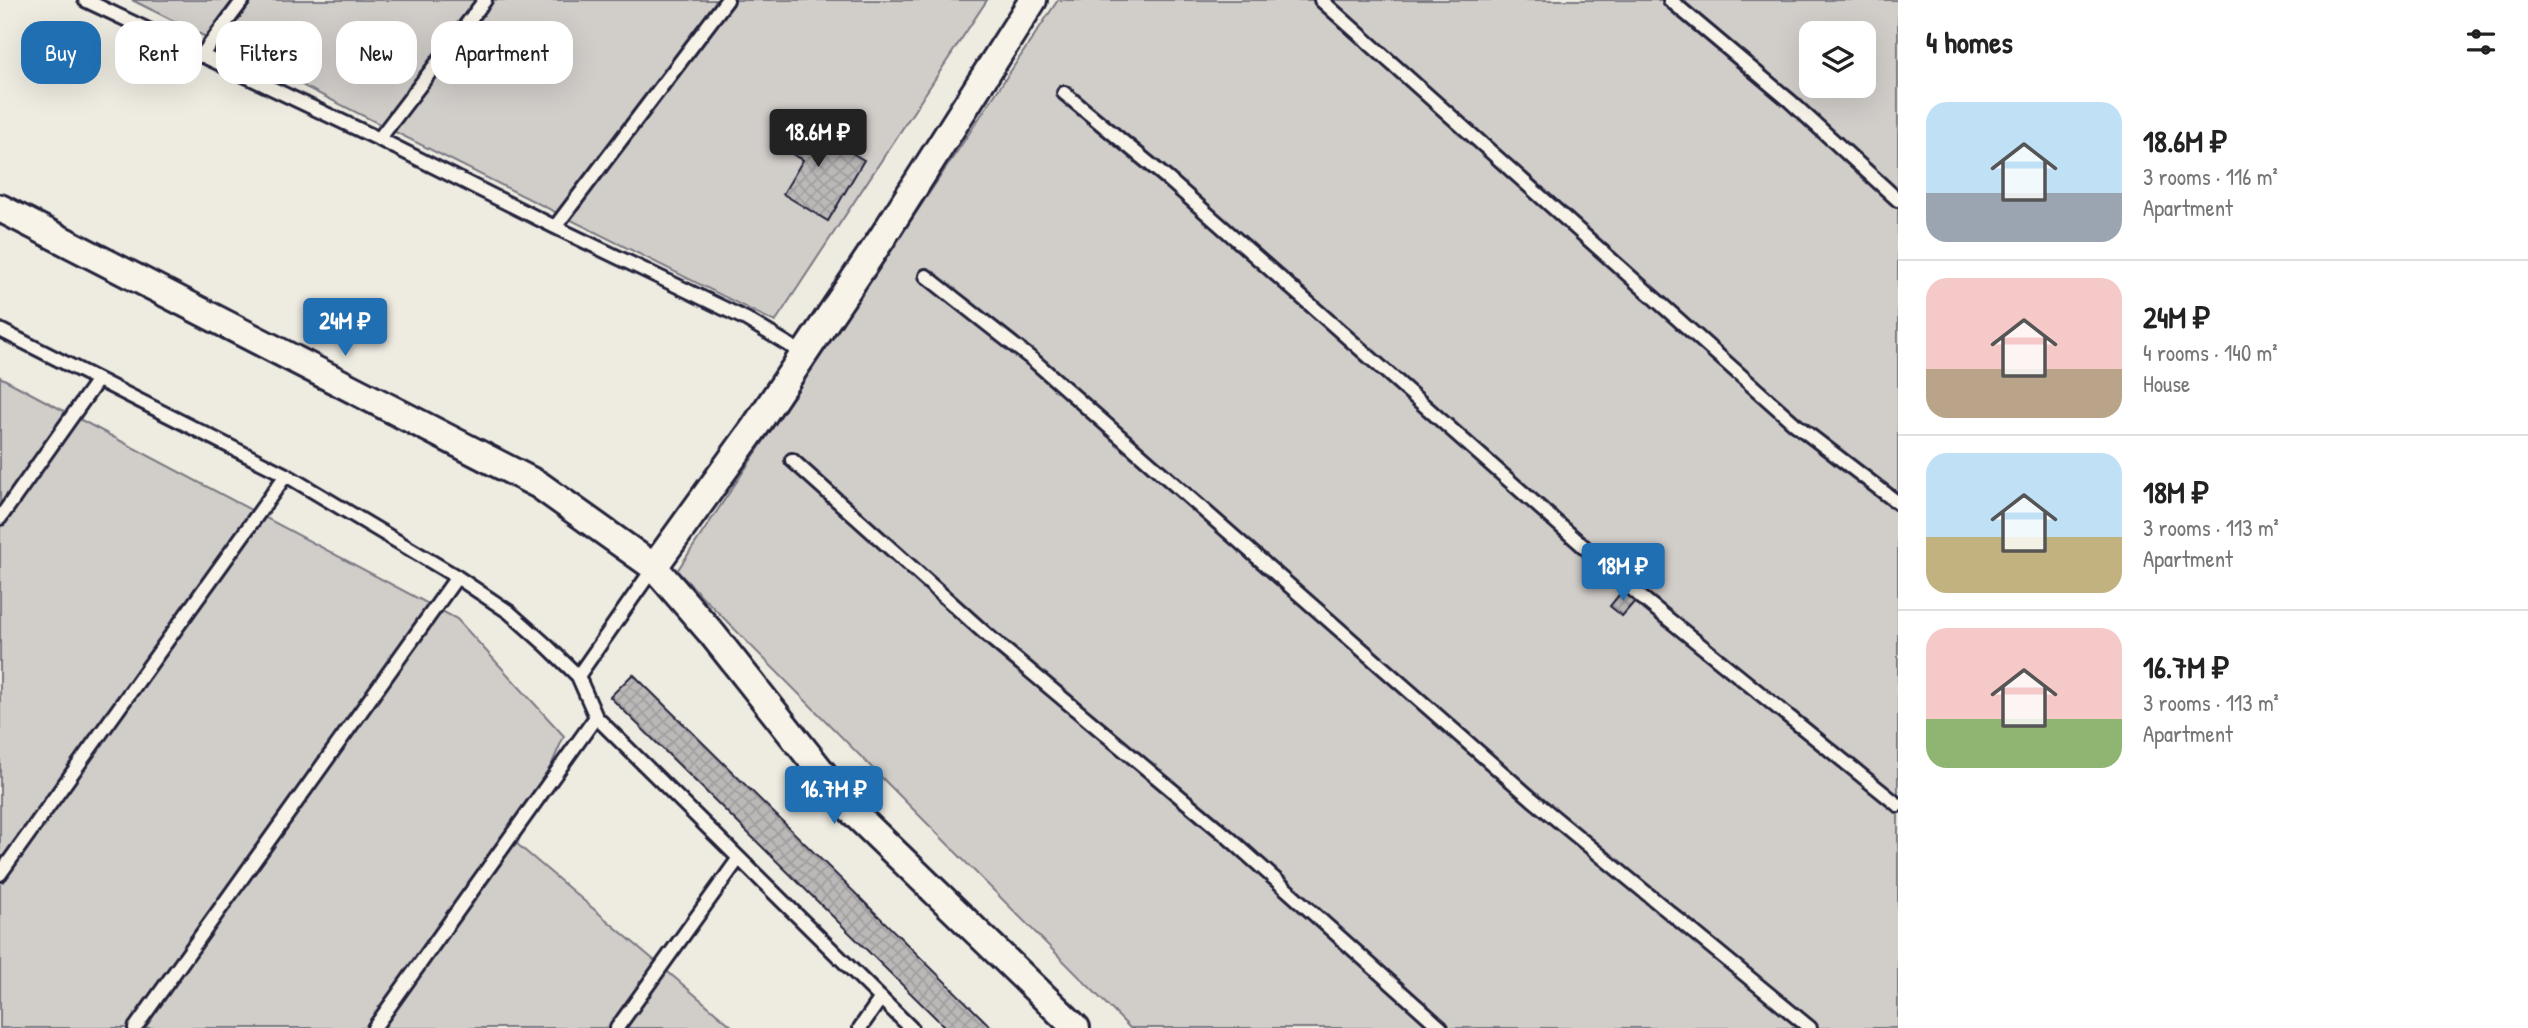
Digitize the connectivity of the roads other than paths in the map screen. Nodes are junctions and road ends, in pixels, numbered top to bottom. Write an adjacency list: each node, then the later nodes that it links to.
1 (85, 0): 8 (lane)
2 (243, 0): 9 (lane)
3 (485, 0): 12 (lane)
4 (727, 0): 15 (lane)
5 (1033, 0): 18 (street)
6 (1321, 0): 22 (lane)
7 (1670, 0): 13 (lane)
8 (128, 21)
9 (202, 55)
10 (202, 56): 12 (lane)
11 (1064, 93): 28 (lane)
12 (379, 139): 15 (lane)
13 (1898, 200)
14 (0, 208): 24 (street)
15 (555, 227): 18 (lane)
16 (926, 276): 39 (lane)
17 (0, 330): 19 (lane)
18 (804, 354): 24 (street)
19 (97, 381): 21 (lane); 23 (lane)
20 (792, 460): 38 (lane)
21 (286, 475): 25 (lane); 30 (lane)
22 (1898, 503)
23 (0, 519)
24 (654, 567): 26 (lane); 37 (street)
25 (457, 578): 26 (lane); 32 (lane)
26 (578, 676): 27 (lane)
27 (596, 717): 29 (lane); 33 (lane)
28 (1898, 805)
29 (739, 858): 31 (lane); 34 (lane)
30 (0, 874)
31 (881, 998): 35 (lane); 36 (lane)
32 (135, 1028)
33 (374, 1028)
34 (617, 1028)
35 (860, 1028)
36 (911, 1028)
37 (1076, 1028)
38 (1441, 1028)
39 (1810, 1028)

